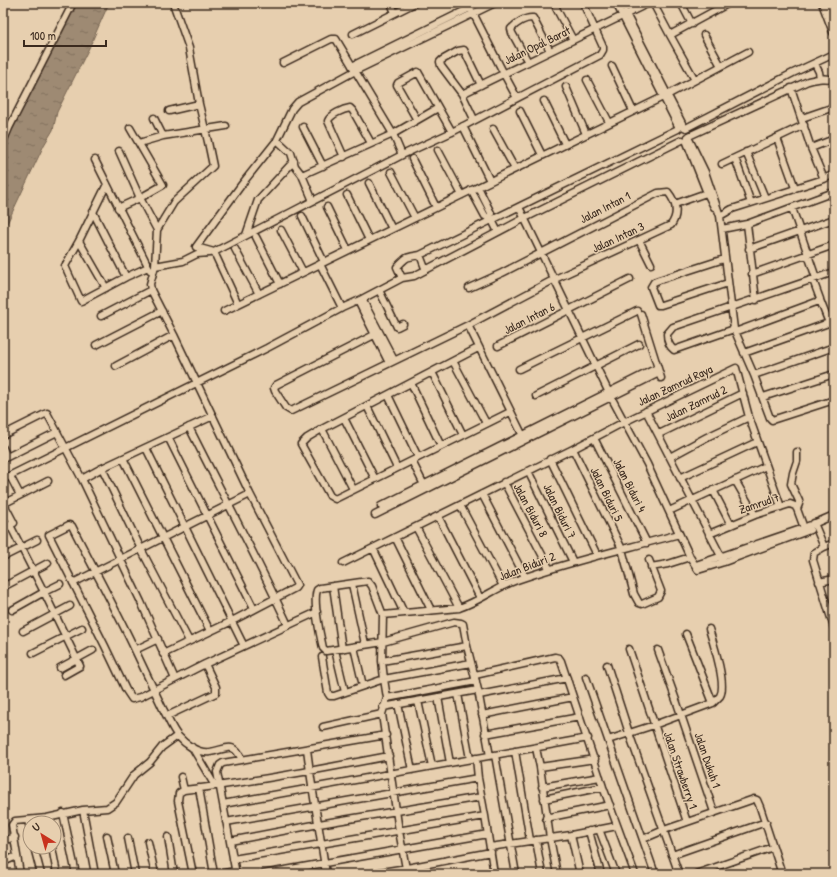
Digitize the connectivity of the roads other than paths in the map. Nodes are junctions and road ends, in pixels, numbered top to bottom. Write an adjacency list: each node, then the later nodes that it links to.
1 (73, 3): 76 (street)
2 (173, 3): 49 (street)
3 (391, 3): 17 (street)
4 (414, 3): 17 (street)
5 (480, 3): 16 (street)
6 (495, 3): 16 (street)
7 (557, 3): 25 (street)
8 (583, 3): 21 (street)
9 (616, 3): 18 (street)
10 (621, 3): 18 (street)
11 (649, 3): 18 (street, Jalan Opal Barat)
12 (653, 3): 23 (street)
13 (681, 3): 19 (street)
14 (729, 3): 19 (street)
15 (823, 3): 20 (street)
16 (471, 8): 34 (street); 35 (street)
17 (395, 12): 22 (street)
18 (625, 15): 21 (street, Jalan Opal Barat); 46 (street)
19 (692, 24): 23 (street)
20 (833, 27)
21 (595, 29): 25 (street, Jalan Opal Barat); 47 (street)
22 (353, 34)
23 (670, 35): 39 (street)
24 (704, 35): 33 (street)
25 (573, 40): 26 (street, Jalan Opal Barat)
26 (550, 51): 29 (street, Jalan Opal Barat); 29 (street)
27 (748, 52): 33 (street)
28 (834, 54): 31 (street)
29 (528, 62): 35 (street, Jalan Opal Barat)
30 (283, 63): 34 (street)
31 (815, 64): 36 (street); 37 (street)
32 (612, 66): 54 (street)
33 (721, 66): 39 (street)
34 (353, 68): 69 (street); 75 (street)
35 (504, 74): 41 (street, Jalan Opal Barat); 47 (street)
36 (793, 74): 42 (street); 65 (street)
37 (820, 78): 40 (street); 42 (street)
38 (587, 80): 59 (street)
39 (695, 80): 46 (street)
40 (834, 80)
41 (481, 85): 45 (street, Jalan Opal Barat); 45 (street)
42 (798, 85): 44 (street)
43 (566, 87): 70 (street)
44 (791, 88): 56 (street); 72 (street)
45 (462, 94): 57 (street)
46 (665, 95): 54 (street); 65 (street)
47 (517, 98): 57 (street)
48 (544, 101): 79 (street)
49 (199, 104): 52 (street); 67 (street)
50 (834, 107): 56 (street)
51 (438, 108): 58 (street); 58 (street); 68 (street)
52 (169, 111)
53 (520, 111): 85 (street)
54 (633, 111): 59 (street)
55 (154, 118): 71 (street)
56 (802, 118): 60 (street)
57 (474, 119): 62 (street)
58 (417, 120): 69 (street)
59 (609, 122): 70 (street)
60 (804, 125): 73 (street); 80 (street)
61 (226, 126): 67 (street)
62 (463, 126): 68 (street); 98 (street)
63 (303, 127): 92 (street)
64 (130, 128): 77 (street)
65 (682, 128): 72 (street); 72 (street); 115 (street)
66 (493, 129): 93 (street)
67 (205, 130): 71 (street); 128 (street)
68 (452, 132): 84 (street)
69 (393, 134): 78 (street); 84 (street)
70 (586, 134): 79 (street)
71 (163, 136): 77 (street)
72 (686, 138): 104 (street); 122 (street)
73 (777, 138): 83 (street); 102 (street)
74 (834, 139): 80 (street)
75 (277, 140): 90 (street); 141 (street)
76 (3, 142)
77 (139, 144): 108 (street)
78 (371, 144): 86 (street); 86 (street)
79 (565, 144): 85 (street)
80 (811, 148): 97 (street)
81 (438, 150): 107 (street)
82 (119, 151): 108 (street)
83 (746, 152): 87 (street); 109 (street)
84 (402, 155): 110 (street)
85 (542, 155): 93 (street)
86 (344, 157): 92 (street)
87 (735, 158): 91 (street); 111 (street)
88 (412, 159): 114 (street)
89 (95, 160): 100 (street)
90 (294, 161): 96 (street); 132 (street)
91 (722, 164)
92 (323, 166): 96 (street)
93 (514, 169): 98 (street)
94 (391, 172): 121 (street)
95 (834, 174): 97 (street)
96 (302, 176): 110 (street)
97 (824, 179): 102 (street)
98 (490, 181): 101 (street)
99 (369, 183): 126 (street)
100 (107, 184): 116 (street); 118 (street)
101 (478, 187): 103 (street); 124 (street)
102 (795, 188): 109 (street)
103 (472, 190): 107 (street); 124 (street)
104 (709, 192): 112 (street); 120 (street)
105 (834, 192): 117 (street)
106 (347, 195): 134 (street)
107 (462, 195): 114 (street)
108 (140, 198): 116 (street); 128 (street)
109 (765, 198): 111 (street)
110 (313, 201): 132 (street)
111 (751, 203): 120 (street)
112 (675, 204): 135 (street, Jalan Intan 3); 142 (street, Jalan Intan 1)
113 (327, 207): 140 (street)
114 (436, 207): 121 (street)
115 (519, 207): 122 (street); 124 (street)
116 (118, 208): 148 (street)
117 (792, 208): 125 (street); 130 (street)
118 (93, 212): 136 (street); 153 (street)
119 (302, 216): 146 (street)
120 (719, 216): 127 (street)
121 (415, 218): 126 (street)
122 (525, 218): 131 (street); 142 (street)
123 (834, 219): 130 (street)
124 (491, 220): 131 (street); 144 (street)
125 (747, 224): 127 (street); 139 (street)
126 (392, 229): 134 (street)
127 (722, 229): 145 (street)
128 (157, 230): 148 (street)
129 (281, 230): 150 (street)
130 (800, 230): 139 (street); 143 (street)
131 (498, 232): 149 (street)
132 (246, 235): 141 (street)
133 (256, 237): 159 (street)
134 (369, 240): 140 (street)
135 (639, 240): 147 (street); 155 (street, Jalan Intan 3)
136 (79, 241): 160 (street); 160 (street)
137 (834, 245): 143 (street)
138 (235, 249): 164 (street)
139 (749, 249): 152 (street)
140 (348, 250): 146 (street)
141 (214, 252): 148 (street); 168 (street)
142 (541, 252): 155 (street); 161 (street)
143 (808, 254): 152 (street); 157 (street)
144 (420, 255): 149 (street); 154 (street)
145 (724, 259): 158 (street); 158 (street)
146 (322, 263): 150 (street); 169 (street)
147 (651, 264)
148 (151, 266): 153 (street); 162 (street)
149 (425, 268): 154 (street)
150 (303, 272): 159 (street)
151 (834, 272): 157 (street)
152 (752, 274): 166 (street)
153 (126, 277): 160 (street)
154 (402, 278): 163 (street)
155 (555, 279): 171 (street); 177 (street, Jalan Intan 3)
156 (630, 279): 171 (street, Jalan Intan 6)
157 (815, 279): 166 (street); 167 (street)
158 (728, 283): 170 (street)
159 (280, 284): 164 (street)
160 (106, 288)
161 (469, 288)
162 (151, 290): 172 (street); 174 (street)
163 (380, 290): 165 (street); 176 (street)
164 (259, 294): 168 (street)
165 (360, 300): 169 (street); 180 (street); 189 (street)
166 (756, 300): 170 (street)
167 (820, 300): 175 (street); 178 (street)
168 (238, 304): 173 (street)
169 (342, 308): 196 (street)
170 (731, 308): 178 (street); 178 (street)
171 (569, 309): 181 (street); 184 (street, Jalan Intan 6)
172 (162, 311): 179 (street); 183 (street)
173 (224, 311)
174 (101, 316)
175 (832, 322): 187 (street)
176 (403, 324)
177 (468, 325): 186 (street); 189 (street, Jalan Intan 3)
178 (735, 330): 187 (street)
179 (174, 335): 190 (street); 196 (street)
180 (374, 335): 189 (street); 189 (street, Jalan Intan 3)
181 (584, 338): 191 (street); 192 (street); 198 (street)
182 (639, 344): 191 (street)
183 (96, 345)
184 (498, 346)
185 (834, 347): 195 (street)
186 (478, 348): 188 (street); 206 (street)
187 (744, 353): 195 (street)
188 (453, 361): 193 (street); 211 (street)
189 (392, 362)
190 (116, 366)
191 (597, 366): 198 (street); 201 (street)
192 (519, 369)
193 (432, 372): 197 (street); 217 (street)
194 (834, 374): 202 (street)
195 (754, 375): 202 (street)
196 (196, 383): 207 (street); 224 (street)
197 (410, 383): 200 (street); 222 (street)
198 (613, 393): 210 (street); 219 (street)
199 (743, 393): 205 (street, Jalan Zamrud Raya); 208 (street); 215 (street, Jalan Zamrud 2)
200 (388, 395): 204 (street); 229 (street)
201 (536, 396)
202 (763, 397): 203 (street)
203 (834, 400)
204 (367, 406): 209 (street); 237 (street)
205 (646, 411): 210 (street, Jalan Zamrud Raya); 215 (street)
206 (510, 412): 211 (street); 219 (street)
207 (213, 416): 212 (street); 250 (street)
208 (749, 417): 221 (street); 228 (street)
209 (344, 418): 213 (street); 243 (street)
210 (624, 422): 220 (street, Jalan Zamrud Raya); 261 (street)
211 (486, 423): 217 (street)
212 (189, 427): 218 (street); 257 (street)
213 (322, 429): 248 (street); 248 (street)
214 (57, 432): 216 (street); 224 (street); 230 (street)
215 (659, 434): 228 (street)
216 (3, 435)
217 (463, 435): 222 (street)
218 (168, 437): 225 (street); 264 (street)
219 (523, 438): 235 (street)
220 (594, 438): 226 (street, Jalan Zamrud Raya); 278 (street, Jalan Biduri 4)
221 (757, 442): 234 (street); 240 (street)
222 (441, 446): 229 (street)
223 (3, 448): 230 (street)
224 (64, 448): 239 (street); 242 (street)
225 (146, 448): 231 (street); 270 (street)
226 (573, 449): 232 (street, Jalan Zamrud Raya); 284 (street, Jalan Biduri 5)
227 (797, 452): 260 (street)
228 (670, 456): 240 (street)
229 (418, 457): 233 (street)
230 (5, 458)
231 (123, 458): 236 (street); 276 (street)
232 (550, 459): 238 (street, Jalan Zamrud Raya); 285 (street)
233 (412, 461): 237 (street); 247 (street)
234 (766, 466): 244 (street); 259 (street)
235 (466, 467): 247 (street); 253 (street)
236 (102, 468): 242 (street); 282 (street)
237 (397, 468): 243 (street)
238 (528, 471): 246 (street, Jalan Zamrud Raya); 290 (street, Jalan Biduri 7)
239 (10, 476): 241 (street); 252 (street)
240 (680, 478): 254 (street)
241 (3, 479)
242 (82, 479): 288 (street)
243 (375, 479): 248 (street)
244 (735, 480): 249 (street); 266 (street)
245 (48, 481): 252 (street)
246 (504, 482): 251 (street, Jalan Zamrud Raya); 293 (street, Jalan Biduri 8)
247 (424, 485): 253 (street)
248 (353, 489)
249 (714, 490): 254 (street); 268 (street)
250 (250, 494): 257 (street); 306 (street)
251 (482, 494): 256 (street, Jalan Zamrud Raya); 296 (street)
252 (20, 496): 255 (street)
253 (407, 496): 258 (street); 262 (street)
254 (691, 501): 261 (street); 274 (street)
255 (3, 504): 267 (street)
256 (460, 505): 265 (street, Jalan Zamrud Raya); 304 (street)
257 (228, 506): 264 (street); 306 (street)
258 (381, 506)
259 (781, 507): 260 (street, Zamrud 7); 266 (street, Zamrud 7)
260 (797, 509): 269 (street, Zamrud 7)
261 (669, 511): 273 (street)
262 (375, 515)
263 (834, 515): 269 (street)
264 (207, 516): 270 (street); 310 (street)
265 (438, 516): 271 (street, Jalan Zamrud Raya); 307 (street)
266 (755, 516): 268 (street, Zamrud 7)
267 (10, 525): 272 (street); 281 (street)
268 (731, 525): 274 (street, Zamrud 7)
269 (809, 525): 280 (street, Zamrud 7); 289 (street)
270 (184, 527): 276 (street); 317 (street)
271 (416, 527): 275 (street, Jalan Zamrud Raya); 309 (street)
272 (3, 528)
273 (679, 534): 278 (street, Jalan Biduri 2); 287 (street)
274 (708, 534): 289 (street)
275 (395, 537): 283 (street, Jalan Zamrud Raya); 312 (street)
276 (162, 538): 282 (street); 322 (street)
277 (37, 540): 281 (street)
278 (647, 543): 284 (street, Jalan Biduri 2)
279 (834, 543): 280 (street)
280 (824, 547): 298 (street)
281 (21, 548): 286 (street); 294 (street)
282 (141, 548): 288 (street); 327 (street)
283 (373, 548): 292 (street, Jalan Zamrud Raya); 314 (street)
284 (622, 549): 285 (street, Jalan Biduri 2); 287 (street, Jalan Biduri 5)
285 (597, 555): 290 (street, Jalan Biduri 2)
286 (3, 557)
287 (690, 557): 289 (street)
288 (119, 560): 295 (street); 326 (street)
289 (723, 560)
290 (573, 562): 293 (street, Jalan Biduri 2)
291 (48, 563): 294 (street)
292 (343, 563)
293 (549, 568): 296 (street, Jalan Biduri 2)
294 (33, 571): 302 (street); 305 (street)
295 (95, 571): 299 (street); 299 (street); 336 (street)
296 (525, 577): 304 (street, Jalan Biduri 2)
297 (834, 579): 298 (street)
298 (819, 582): 320 (street)
299 (73, 583): 355 (street)
300 (60, 584): 305 (street)
301 (352, 584): 303 (street); 316 (street); 329 (street)
302 (3, 586)
303 (333, 586): 313 (street); 333 (street)
304 (503, 586): 307 (street, Jalan Biduri 2)
305 (44, 592): 311 (street); 315 (street)
306 (276, 598): 310 (street); 318 (street)
307 (480, 598): 309 (street, Jalan Biduri 2)
308 (70, 606): 315 (street)
309 (460, 608): 312 (street, Jalan Biduri 2)
310 (254, 609): 317 (street)
311 (12, 610)
312 (431, 610): 314 (street, Jalan Biduri 2)
313 (317, 612): 318 (street); 333 (street)
314 (404, 613): 316 (street, Jalan Biduri 2)
315 (55, 614): 323 (street); 325 (street)
316 (383, 616): 328 (street)
317 (232, 621): 322 (street); 330 (street)
318 (288, 625): 330 (street)
319 (82, 628): 325 (street)
320 (834, 628)
321 (709, 629): 363 (street)
322 (210, 630): 327 (street)
323 (23, 631)
324 (686, 634): 363 (street)
325 (66, 636): 338 (street); 341 (street)
326 (158, 639): 336 (street); 339 (street)
327 (189, 641): 339 (street)
328 (383, 642): 329 (street); 331 (street); 342 (street)
329 (365, 644): 332 (street)
330 (244, 646): 344 (street)
331 (467, 646): 342 (street); 343 (street)
332 (354, 647): 333 (street); 354 (street)
333 (339, 649): 356 (street)
334 (629, 649): 370 (street, Jalan Strawberry 1)
335 (93, 650): 341 (street)
336 (135, 650): 355 (street)
337 (658, 650): 367 (street, Jalan Dukuh 1)
338 (33, 653)
339 (163, 654): 351 (street)
340 (322, 657): 356 (street)
341 (77, 659): 346 (street); 347 (street)
342 (382, 661): 352 (street)
343 (471, 663): 349 (street); 352 (street)
344 (205, 664): 351 (street); 368 (street)
345 (607, 665): 372 (street)
346 (60, 668)
347 (64, 675)
348 (586, 677): 377 (street)
349 (476, 678): 350 (street); 353 (street); 358 (street)
350 (566, 678): 358 (street); 360 (street)
351 (175, 679): 355 (street)
352 (384, 679): 354 (street); 361 (street)
353 (461, 684): 357 (street); 361 (street)
354 (363, 686): 356 (street)
355 (154, 690): 368 (street)
356 (345, 692)
357 (460, 693): 358 (street); 359 (street); 384 (street)
358 (479, 693): 366 (street)
359 (438, 697): 362 (street); 387 (street)
360 (573, 697): 366 (street); 369 (street)
361 (387, 698): 365 (street)
362 (418, 701): 364 (street); 388 (street)
363 (713, 703): 367 (street)
364 (398, 704): 365 (street); 390 (street)
365 (382, 711): 371 (street); 374 (street)
366 (482, 715): 373 (street)
367 (681, 715): 370 (street); 410 (street, Jalan Dukuh 1)
368 (167, 716): 375 (street)
369 (580, 717): 373 (street); 376 (street)
370 (654, 725): 372 (street); 416 (street, Jalan Strawberry 1)
371 (323, 727)
372 (629, 732): 377 (street); 422 (street)
373 (485, 734): 382 (street)
374 (386, 735): 380 (street); 383 (street)
375 (177, 736): 378 (street); 408 (street)
376 (588, 738): 379 (street); 385 (street)
377 (608, 740): 432 (street)
378 (192, 747): 386 (street); 396 (street)
379 (536, 748): 381 (street); 389 (street)
380 (307, 749): 386 (street); 391 (street)
381 (515, 751): 382 (street); 431 (street)
382 (492, 755): 384 (street); 436 (street)
383 (389, 756): 391 (street); 392 (street)
384 (473, 759): 387 (street); 395 (street)
385 (595, 759): 389 (street); 394 (street)
386 (242, 760): 396 (street)
387 (450, 763): 388 (street)
388 (432, 766): 390 (street)
389 (540, 767): 398 (street)
390 (412, 770): 392 (street)
391 (309, 771): 396 (street); 400 (street)
392 (391, 773): 400 (street); 402 (street)
393 (181, 777): 401 (street)
394 (600, 777): 397 (street); 398 (street)
395 (478, 778): 402 (street); 403 (street)
396 (217, 786): 399 (street); 405 (street)
397 (603, 786): 404 (street); 406 (street)
398 (542, 787): 404 (street)
399 (199, 788): 401 (street); 462 (street)
400 (311, 788): 405 (street); 407 (street)
401 (184, 790): 461 (street)
402 (393, 793): 407 (street); 409 (street)
403 (482, 797): 409 (street); 412 (street)
404 (544, 798): 413 (street)
405 (223, 804): 415 (street)
406 (610, 805): 413 (street); 419 (street)
407 (316, 806): 415 (street); 418 (street)
408 (83, 810): 411 (street); 456 (street)
409 (396, 812): 418 (street); 421 (street)
410 (714, 812): 416 (street); 417 (street)
411 (63, 814): 455 (street)
412 (485, 816): 421 (street); 424 (street)
413 (546, 818): 430 (street)
414 (22, 820): 427 (street)
415 (226, 822): 434 (street)
416 (687, 822): 422 (street)
417 (766, 822): 438 (street); 443 (street)
418 (319, 824): 434 (street); 437 (street)
419 (618, 826): 420 (street); 474 (street)
420 (599, 829): 423 (street); 473 (street)
421 (399, 830): 437 (street); 439 (street)
422 (664, 830): 432 (street); 443 (street)
423 (590, 831): 425 (street); 472 (street)
424 (488, 834): 439 (street); 440 (street)
425 (571, 835): 430 (street); 471 (street)
426 (107, 836): 457 (street)
427 (14, 837): 433 (street); 444 (street)
428 (168, 837): 460 (street)
429 (128, 838): 458 (street)
430 (550, 838): 431 (street); 470 (street)
431 (533, 840): 436 (street); 469 (street)
432 (643, 840): 475 (street)
433 (3, 841)
434 (230, 841): 445 (street)
435 (148, 842): 459 (street)
436 (510, 843): 440 (street); 468 (street)
437 (321, 845): 445 (street); 447 (street)
438 (773, 847): 451 (street); 477 (street)
439 (403, 849): 447 (street); 448 (street)
440 (491, 850): 448 (street); 450 (street)
441 (36, 855): 453 (street)
442 (53, 855): 454 (street)
443 (672, 855): 476 (street)
444 (17, 856): 446 (street); 452 (street)
445 (232, 859): 449 (street)
446 (3, 862)
447 (324, 864): 464 (street); 465 (street)
448 (407, 871): 466 (street)
449 (235, 873): 463 (street)
450 (494, 873): 467 (street)
451 (782, 873): 478 (street)
452 (20, 874)
453 (41, 874)
454 (57, 874)
455 (76, 874)
456 (95, 874)
457 (115, 874)
458 (135, 874)
459 (155, 874)
460 (174, 874)
461 (193, 874)
462 (214, 874)
463 (220, 874)
464 (263, 874)
465 (326, 874)
466 (368, 874)
467 (480, 874)
468 (516, 874)
469 (542, 874)
470 (557, 874)
471 (580, 874)
472 (601, 874)
473 (616, 874)
474 (635, 874)
475 (655, 874)
476 (679, 874)
477 (696, 874)
478 (773, 874)

